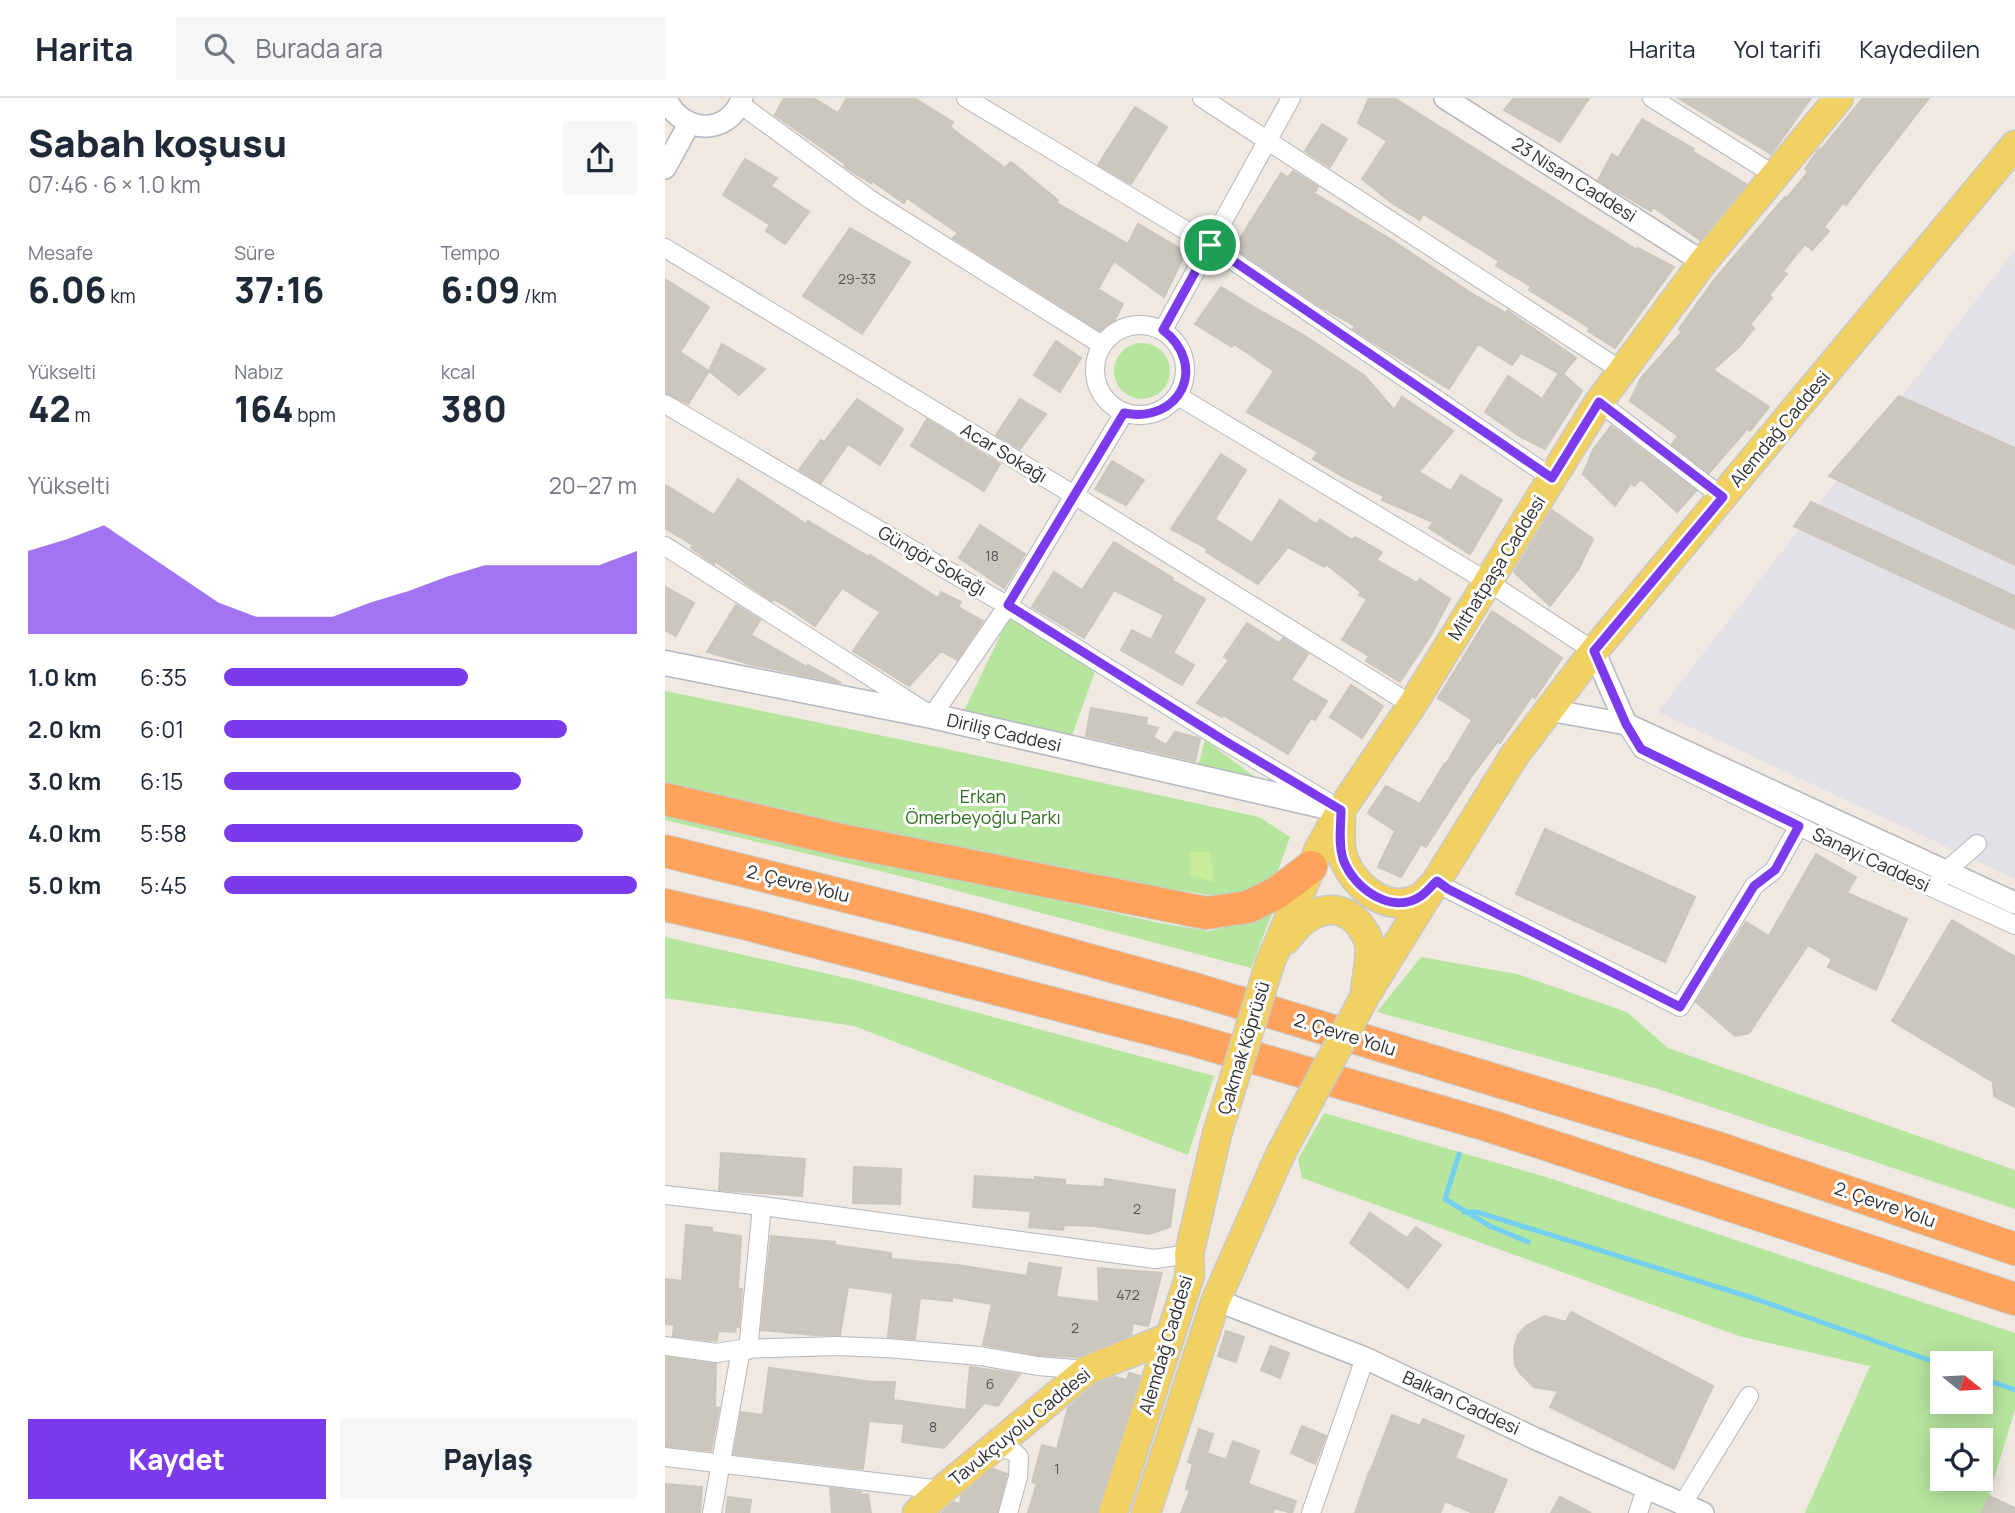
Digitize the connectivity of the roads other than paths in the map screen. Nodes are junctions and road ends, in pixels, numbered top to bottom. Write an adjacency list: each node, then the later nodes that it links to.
1 (666, 98): 9 (street)
2 (966, 98): 14 (street)
3 (1202, 98): 10 (street)
4 (1291, 98): 10 (street)
5 (1445, 98): 16 (street, 23 Nisan Caddesi)
6 (1652, 98): 13 (street)
7 (1839, 98): 13 (main road, Mithatpaşa Caddesi)
8 (741, 101): 9 (street); 18 (street)
9 (689, 124): 12 (street)
10 (1268, 142): 14 (street); 19 (street)
11 (2015, 145): 26 (main road, Alemdağ Caddesi)
12 (665, 168)
13 (1776, 176): 16 (main road, Mithatpaşa Caddesi)
14 (1210, 245): 17 (street); 24 (street)
15 (665, 248): 25 (street, Acar Sokağı)
16 (1703, 262): 19 (main road, Mithatpaşa Caddesi)
17 (1163, 330): 18 (street); 20 (street)
18 (1102, 345): 23 (street)
19 (1622, 371): 21 (main road, Mithatpaşa Caddesi)
20 (1178, 396): 23 (street); 28 (street)
21 (1599, 402): 24 (main road, Mithatpaşa Caddesi); 26 (street)
22 (665, 404): 29 (street, Güngör Sokağı)
23 (1124, 413): 25 (street)
24 (1552, 478): 28 (main road, Mithatpaşa Caddesi)
25 (1074, 495): 29 (street); 32 (street, Acar Sokağı)
26 (1723, 497): 30 (main road, Alemdağ Caddesi)
27 (665, 546): 34 (street)
28 (1488, 582): 30 (street); 32 (main road, Mithatpaşa Caddesi)
29 (1008, 605): 34 (street); 37 (street, Güngör Sokağı)
30 (1594, 651): 33 (main road, Alemdağ Caddesi); 35 (street, Sanayi Caddesi)
31 (665, 663): 34 (main road, Diriliş Caddesi)
32 (1412, 705): 37 (main road, Mithatpaşa Caddesi)
33 (1549, 710): 35 (street, Sanayi Caddesi); 43 (main road, Alemdağ Caddesi)
34 (932, 716): 37 (main road, Diriliş Caddesi)
35 (1626, 724): 38 (street, Sanayi Caddesi); 42 (street, Sanayi Caddesi)
36 (665, 799): 41 (highway)
37 (1341, 810): 41 (main road, Mithatpaşa Caddesi); 43 (main road)
38 (1799, 826): 42 (street, Sanayi Caddesi); 43 (street)
39 (1977, 844): 42 (street)
40 (665, 851): 52 (highway, 2. Çevre Yolu)
41 (1311, 867): 47 (main road, Mithatpaşa Caddesi)
42 (1940, 880): 44 (street, Sanayi Caddesi); 46 (street, Sanayi Caddesi)
43 (1437, 881): 48 (main road, Alemdağ Caddesi)
44 (2015, 903)
45 (665, 905): 54 (highway)
46 (2015, 925)
47 (1270, 963): 48 (main road); 49 (main road, Çakmak Köprüsü, bridge)
48 (1365, 996): 55 (main road, Alemdağ Caddesi, bridge)
49 (1217, 1134): 53 (main road, Alemdağ Caddesi)
50 (665, 1195): 51 (street)
51 (762, 1206): 53 (street); 58 (street)
52 (2015, 1249)
53 (1189, 1254): 56 (main road, Alemdağ Caddesi)
54 (2015, 1299)
55 (1216, 1300): 59 (street, Balkan Caddesi); 72 (main road, Alemdağ Caddesi)
56 (1170, 1337): 60 (main road, Tavukçuyolu Caddesi); 71 (main road, Alemdağ Caddesi)
57 (665, 1346): 58 (street)
58 (744, 1350): 60 (street); 64 (street)
59 (1365, 1358): 65 (street, Balkan Caddesi); 73 (street)
60 (1087, 1370): 62 (main road, Tavukçuyolu Caddesi)
61 (1749, 1396): 67 (street)
62 (995, 1447): 66 (main road, Tavukçuyolu Caddesi); 70 (street)
63 (665, 1457): 64 (street)
64 (722, 1463): 66 (street); 68 (street)
65 (1646, 1489): 67 (street, Balkan Caddesi); 74 (street)
66 (942, 1490): 69 (main road, Tavukçuyolu Caddesi)
67 (1682, 1505): 75 (street, Balkan Caddesi)
68 (712, 1513)
69 (918, 1513)
70 (1008, 1513)
71 (1113, 1513)
72 (1146, 1513)
73 (1313, 1513)
74 (1638, 1513)
75 (1703, 1513)

